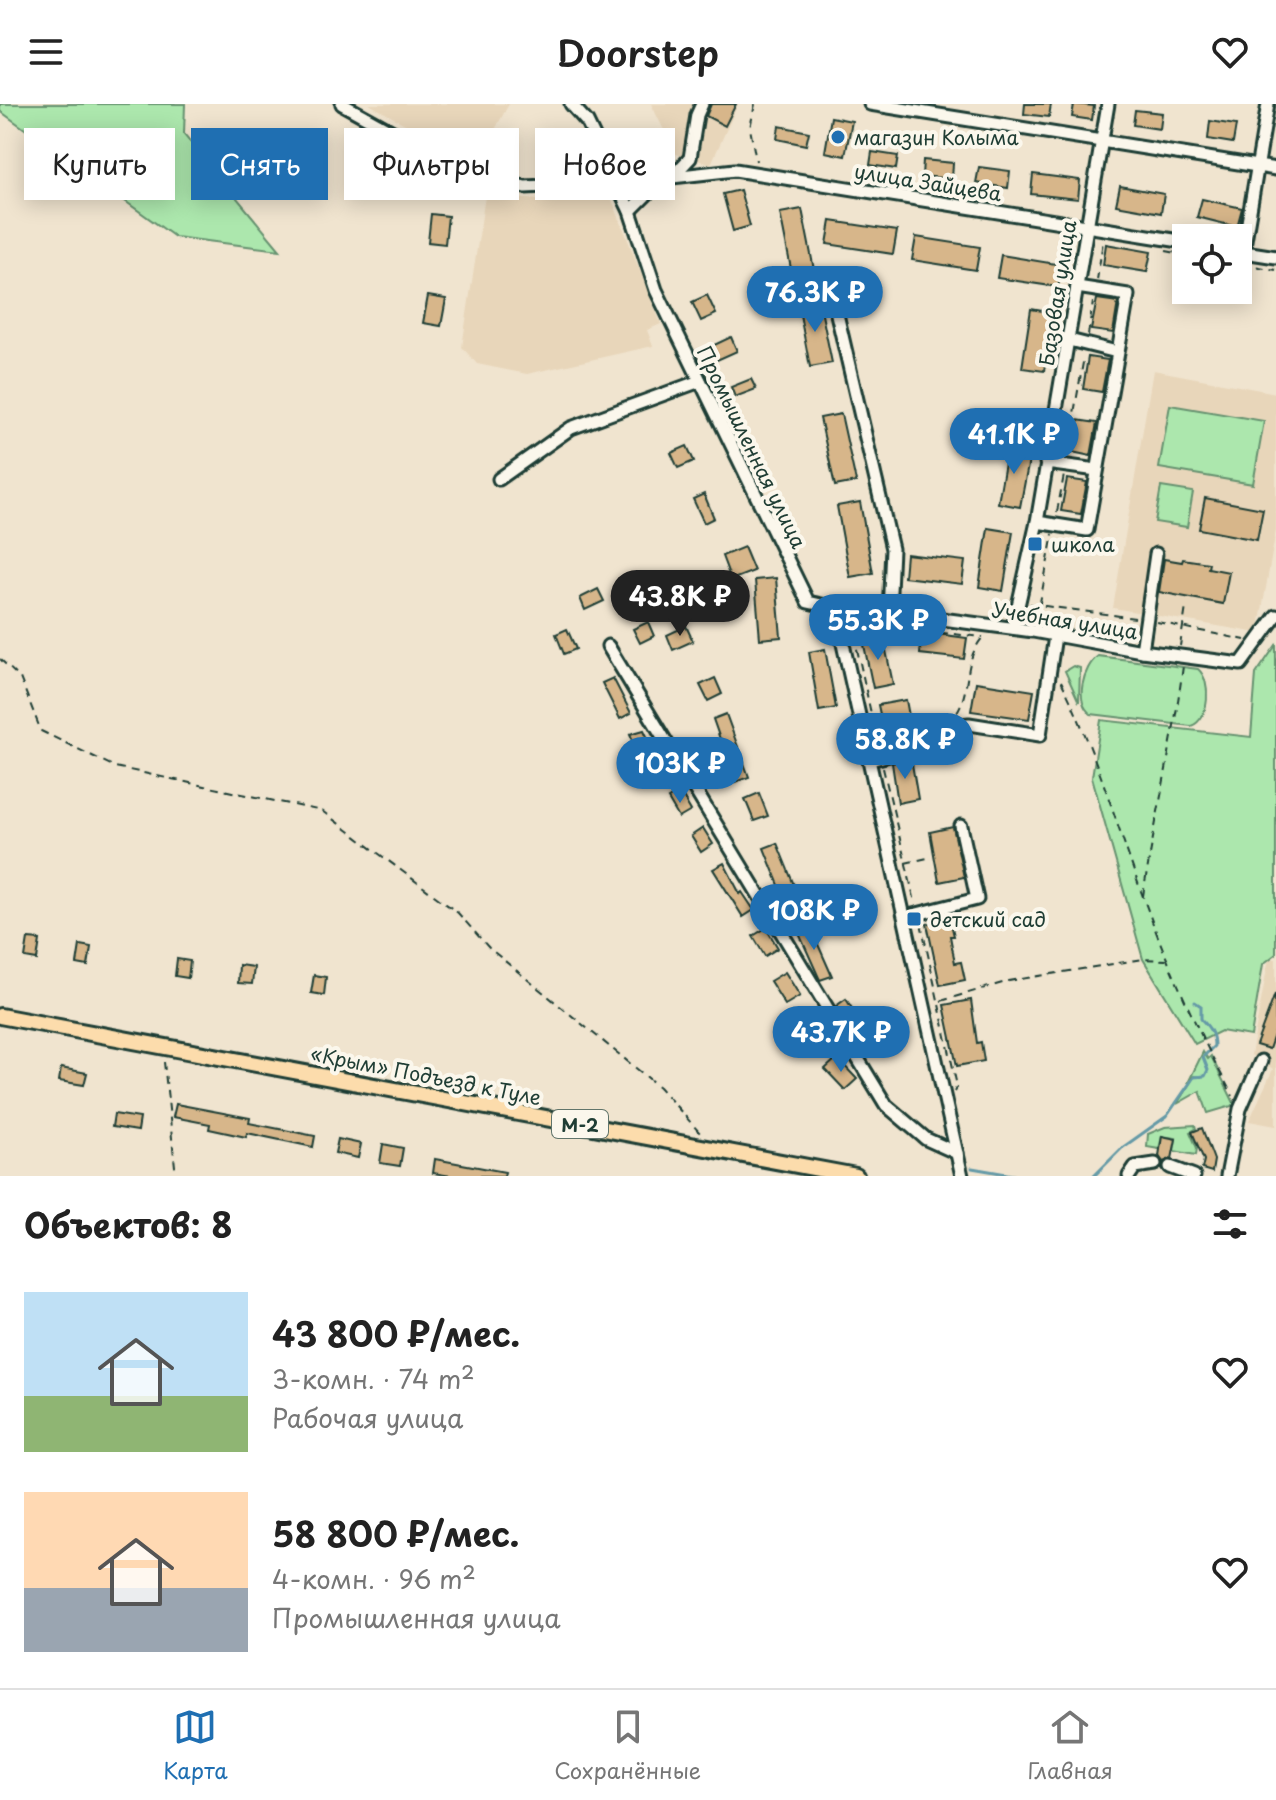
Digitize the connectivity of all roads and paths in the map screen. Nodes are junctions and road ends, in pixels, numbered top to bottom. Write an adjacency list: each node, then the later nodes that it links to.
1 (342, 104): 15 (street)
2 (571, 104): 8 (street, Промышленная улица)
3 (702, 104): 13 (street)
4 (755, 104): 12 (path)
5 (870, 104): 9 (street)
6 (1108, 104): 9 (street, Базовая улица)
7 (1268, 104): 10 (street)
8 (590, 128)
9 (1101, 140): 10 (street); 20 (street, Базовая улица)
10 (1258, 165): 11 (street); 19 (street)
11 (1276, 169)
12 (759, 173): 14 (street, улица Зайцева); 20 (street, улица Зайцева)
13 (675, 174)
14 (675, 177)
15 (535, 186)
16 (624, 200): 18 (street, Промышленная улица)
17 (641, 200): 18 (street)
18 (630, 211): 35 (street, Промышленная улица)
19 (1246, 224)
20 (1086, 225): 21 (street, улица Зайцева); 30 (street, Базовая улица)
21 (1172, 240)
22 (1117, 243): 31 (path)
23 (1158, 250): 24 (path)
24 (1172, 252)
25 (1252, 256): 26 (street)
26 (1276, 257)
27 (1252, 260): 28 (path)
28 (1276, 270)
29 (829, 280): 45 (street)
30 (1077, 287): 31 (street); 32 (street, Базовая улица)
31 (1095, 289): 33 (path); 34 (street)
32 (1069, 340): 33 (street); 36 (street, Базовая улица)
33 (1087, 343): 34 (street); 37 (path)
34 (1117, 352): 38 (street)
35 (700, 381): 39 (street); 44 (street, Промышленная улица)
36 (1046, 463): 37 (street); 40 (street, Базовая улица)
37 (1065, 465): 38 (street); 41 (path)
38 (1097, 470): 41 (street)
39 (499, 479)
40 (1037, 522): 41 (street); 47 (street, Базовая улица)
41 (1055, 525): 49 (path)
42 (1156, 554): 53 (street)
43 (1186, 607): 54 (path)
44 (835, 608): 45 (street, Учебная улица); 58 (street)
45 (889, 612): 47 (street, Учебная улица)
46 (1276, 616): 54 (street, Учебная улица)
47 (1013, 628): 49 (street, Учебная улица)
48 (851, 631): 51 (path)
49 (1033, 631): 50 (street, Учебная улица)
50 (1055, 636): 53 (street, Учебная улица); 56 (street)
51 (855, 638): 57 (path); 58 (path)
52 (608, 646): 73 (street)
53 (1142, 651): 54 (street, Учебная улица)
54 (1182, 657): 62 (path)
55 (0, 659): 72 (path)
56 (1052, 662): 57 (street); 62 (path)
57 (948, 727): 58 (street)
58 (876, 758): 61 (path); 64 (street)
59 (961, 826): 63 (street)
60 (932, 857): 61 (path)
61 (905, 863): 63 (path)
62 (1143, 898): 65 (path)
63 (918, 913): 64 (street); 66 (path)
64 (905, 917): 70 (street)
65 (1167, 960): 66 (path); 71 (path)
66 (938, 1002): 70 (path)
67 (0, 1016): 68 (main road, «Крым» Подъезд к Туле / М-2)
68 (163, 1047): 72 (main road, «Крым» Подъезд к Туле / М-2); 77 (path)
69 (1261, 1061): 71 (street)
70 (947, 1105): 73 (street)
71 (1240, 1109): 81 (street)
72 (715, 1149): 76 (main road, «Крым» Подъезд к Туле / М-2)
73 (957, 1153): 78 (street)
74 (1155, 1164): 79 (street)
75 (1170, 1167): 80 (street)
76 (848, 1175)
77 (176, 1176)
78 (962, 1176)
79 (1129, 1176)
80 (1194, 1176)
81 (1227, 1176)

